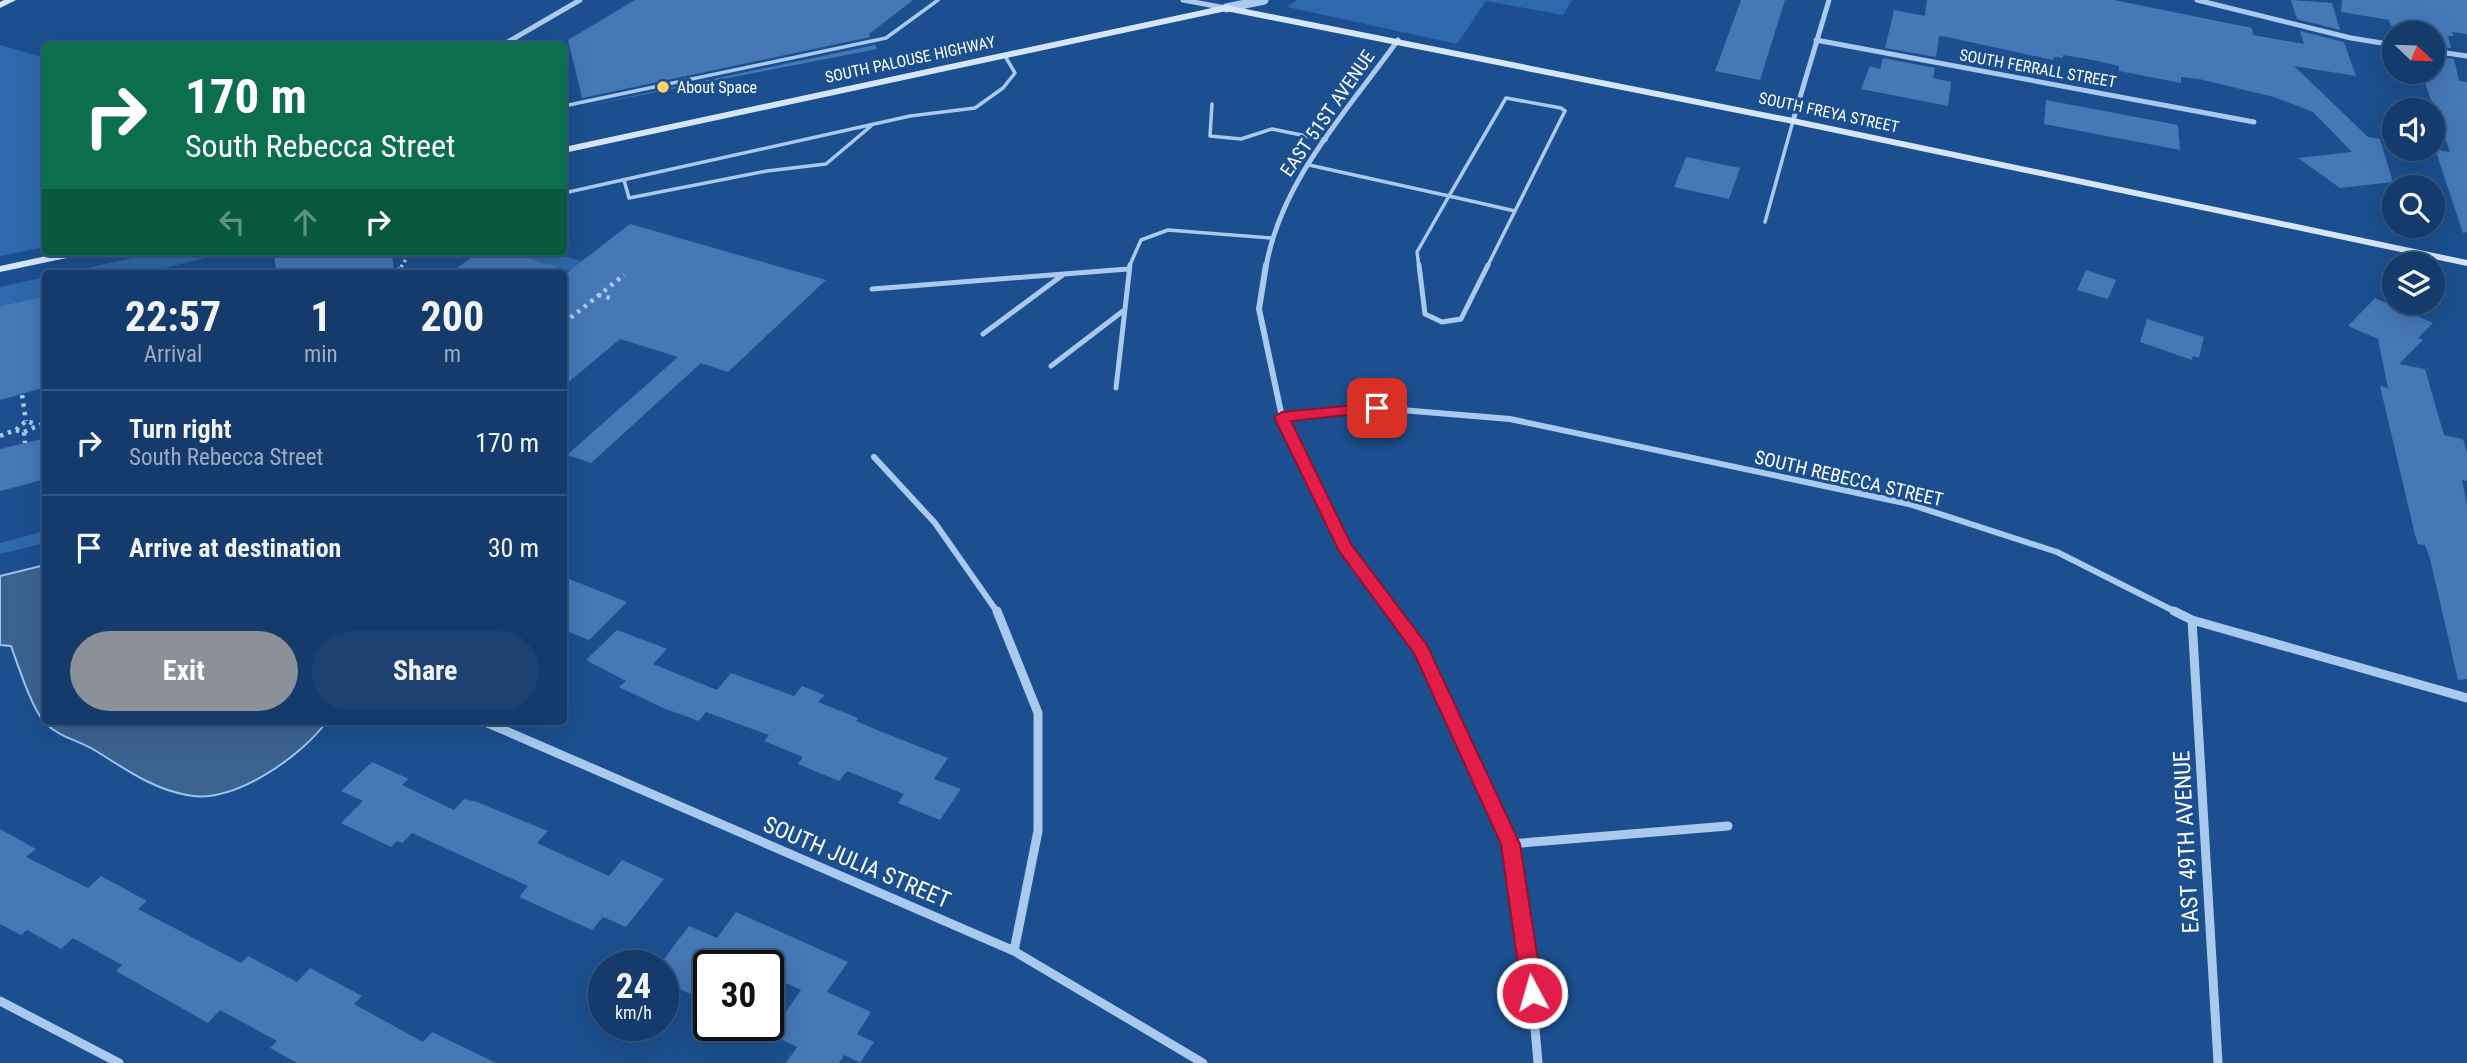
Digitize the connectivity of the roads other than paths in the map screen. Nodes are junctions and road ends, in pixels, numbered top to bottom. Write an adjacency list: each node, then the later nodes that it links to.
1 (12, 0): 8 (main road)
2 (580, 0): 12 (street)
3 (939, 0): 18 (lane)
4 (1183, 0): 9 (street, SOUTH FREYA STREET)
5 (1264, 0): 9 (street, SOUTH PALOUSE HIGHWAY)
6 (1829, 0): 11 (street)
7 (2197, 0): 13 (street)
8 (0, 5)
9 (1226, 8): 10 (main road, SOUTH FREYA STREET); 15 (main road, SOUTH PALOUSE HIGHWAY)
10 (1398, 40): 19 (main road, SOUTH FREYA STREET); 22 (street, EAST 51ST AVENUE)
11 (1816, 40): 19 (street); 20 (street, SOUTH FERRALL STREET)
12 (508, 42)
13 (2382, 43)
14 (2445, 53): 16 (street)
15 (1005, 56): 21 (lane); 23 (main road, SOUTH PALOUSE HIGHWAY)
16 (2467, 56)
17 (1212, 104): 22 (lane)
18 (567, 105)
19 (1793, 121): 29 (lane); 32 (main road, SOUTH FREYA STREET)
20 (2254, 122)
21 (873, 124): 25 (lane); 25 (lane)
22 (1326, 141): 24 (street, EAST 51ST AVENUE)
23 (567, 149)
24 (1309, 165): 27 (lane); 30 (street, EAST 51ST AVENUE)
25 (624, 180): 26 (lane)
26 (567, 192)
27 (1448, 196): 28 (lane); 28 (lane); 28 (lane)
28 (1515, 211)
29 (1765, 222)
30 (1272, 238): 34 (lane); 41 (street, EAST 51ST AVENUE)
31 (62, 256): 33 (main road)
32 (2467, 262)
33 (0, 269)
34 (1128, 269): 35 (lane); 37 (lane)
35 (1064, 274): 36 (lane); 38 (lane)
36 (872, 289)
37 (1123, 311): 39 (lane); 40 (lane)
38 (983, 334)
39 (1051, 366)
40 (1116, 388)
41 (1282, 417): 43 (street, SOUTH REBECCA STREET); 47 (street, EAST 51ST AVENUE)
42 (874, 457): 48 (street)
43 (2192, 620): 44 (street, SOUTH REBECCA STREET); 53 (street, EAST 49TH AVENUE)
44 (2467, 698)
45 (492, 725): 48 (street, SOUTH JULIA STREET)
46 (1728, 827): 47 (street)
47 (1510, 844): 52 (street, EAST 51ST AVENUE)
48 (1014, 951): 51 (street, SOUTH JULIA STREET)
49 (0, 1001): 50 (street)
50 (119, 1063)
51 (1203, 1063)
52 (1538, 1063)
53 (2218, 1063)

